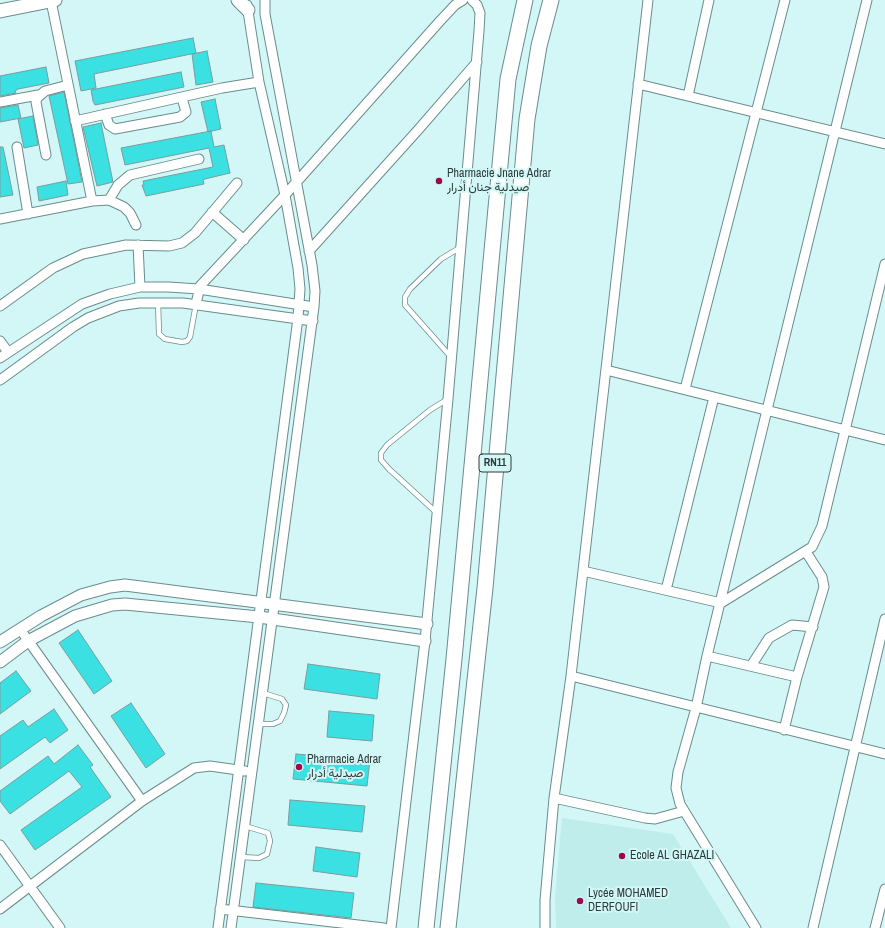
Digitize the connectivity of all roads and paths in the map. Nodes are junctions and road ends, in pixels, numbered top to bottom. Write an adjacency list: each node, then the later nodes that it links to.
1 (53, 0): 13 (main road); 16 (street)
2 (238, 0): 12 (main road)
3 (265, 0): 30 (street)
4 (463, 0): 30 (street)
5 (472, 0): 14 (street)
6 (525, 0): 110 (highway, RN11)
7 (551, 0): 111 (highway, RN11)
8 (648, 0): 17 (street)
9 (709, 0): 19 (street)
10 (785, 0): 22 (street)
11 (867, 0): 25 (street)
12 (247, 5): 15 (street)
13 (0, 11)
14 (477, 62): 41 (street); 42 (street)
15 (259, 82): 20 (street); 32 (street)
16 (68, 84): 18 (street); 24 (street)
17 (638, 84): 19 (street); 57 (street)
18 (38, 95): 21 (street); 28 (street)
19 (688, 96): 22 (street)
20 (182, 98): 23 (street); 23 (street)
21 (0, 102)
22 (758, 112): 25 (street); 59 (street)
23 (105, 114): 24 (street)
24 (75, 121): 34 (street)
25 (836, 132): 26 (street); 62 (street)
26 (885, 144)
27 (17, 147): 36 (street)
28 (46, 155)
29 (199, 158): 33 (street)
30 (297, 182): 32 (street); 42 (street)
31 (237, 183): 35 (street)
32 (285, 195): 39 (street); 49 (street)
33 (108, 200): 34 (street); 38 (street)
34 (92, 201): 36 (street)
35 (212, 212): 39 (street); 40 (street)
36 (28, 214): 37 (street)
37 (0, 219)
38 (136, 225)
39 (244, 240): 46 (street)
40 (138, 245): 44 (street); 50 (street)
41 (462, 246): 56 (street); 56 (lane)
42 (309, 251): 51 (street)
43 (885, 264): 63 (street)
44 (140, 287): 45 (street); 55 (street)
45 (157, 287): 46 (street); 47 (street)
46 (199, 289): 48 (street); 49 (street)
47 (158, 302): 48 (street); 48 (lane); 58 (street)
48 (196, 304): 52 (street)
49 (299, 304): 51 (street); 52 (street)
50 (0, 306)
51 (314, 308): 53 (street)
52 (298, 318): 53 (street); 69 (street)
53 (313, 322): 71 (street)
54 (0, 341): 55 (street)
55 (4, 355)
56 (452, 358): 61 (street)
57 (606, 370): 59 (street); 67 (street)
58 (0, 380)
59 (685, 389): 60 (street)
60 (714, 397): 62 (street); 68 (street)
61 (448, 399): 65 (street); 65 (lane)
62 (767, 409): 63 (street); 70 (street)
63 (844, 429): 64 (street); 66 (street)
64 (885, 440)
65 (438, 514): 75 (street)
66 (806, 552): 70 (street); 76 (street)
67 (583, 571): 68 (street); 84 (street)
68 (666, 590): 70 (street)
69 (261, 602): 71 (street); 72 (street); 77 (street)
70 (721, 603): 81 (street)
71 (275, 604): 73 (street); 75 (street)
72 (259, 617): 73 (street); 78 (street); 92 (street)
73 (273, 619): 79 (street); 86 (street)
74 (885, 619): 90 (street)
75 (427, 624): 79 (street)
76 (813, 626): 83 (street); 85 (street)
77 (20, 629): 78 (street); 80 (street)
78 (28, 641): 82 (street); 95 (street)
79 (425, 641): 109 (street)
80 (0, 642)
81 (707, 656): 83 (street); 87 (street)
82 (0, 662)
83 (751, 666): 85 (street)
84 (571, 676): 87 (street); 94 (street)
85 (797, 677): 89 (street)
86 (263, 693): 88 (street); 88 (lane)
87 (696, 708): 89 (street); 96 (street)
88 (259, 724): 93 (street)
89 (784, 730): 90 (street)
90 (855, 746): 91 (street); 114 (street)
91 (885, 754)
92 (239, 770): 93 (street); 95 (street); 103 (street)
93 (252, 772): 97 (street)
94 (554, 798): 96 (street); 112 (street)
95 (142, 801): 100 (street)
96 (684, 811): 113 (street)
97 (245, 826): 99 (street); 99 (lane)
98 (0, 845): 100 (street)
99 (241, 858): 104 (street)
100 (30, 887): 102 (street); 105 (street)
101 (885, 889): 115 (street)
102 (0, 909)
103 (220, 910): 104 (street); 106 (street)
104 (234, 911): 107 (street); 108 (street)
105 (60, 928)
106 (218, 928)
107 (231, 928)
108 (384, 928)
109 (391, 928)
110 (426, 928)
111 (448, 928)
112 (546, 928)
113 (756, 928)
114 (812, 928)
115 (875, 928)

